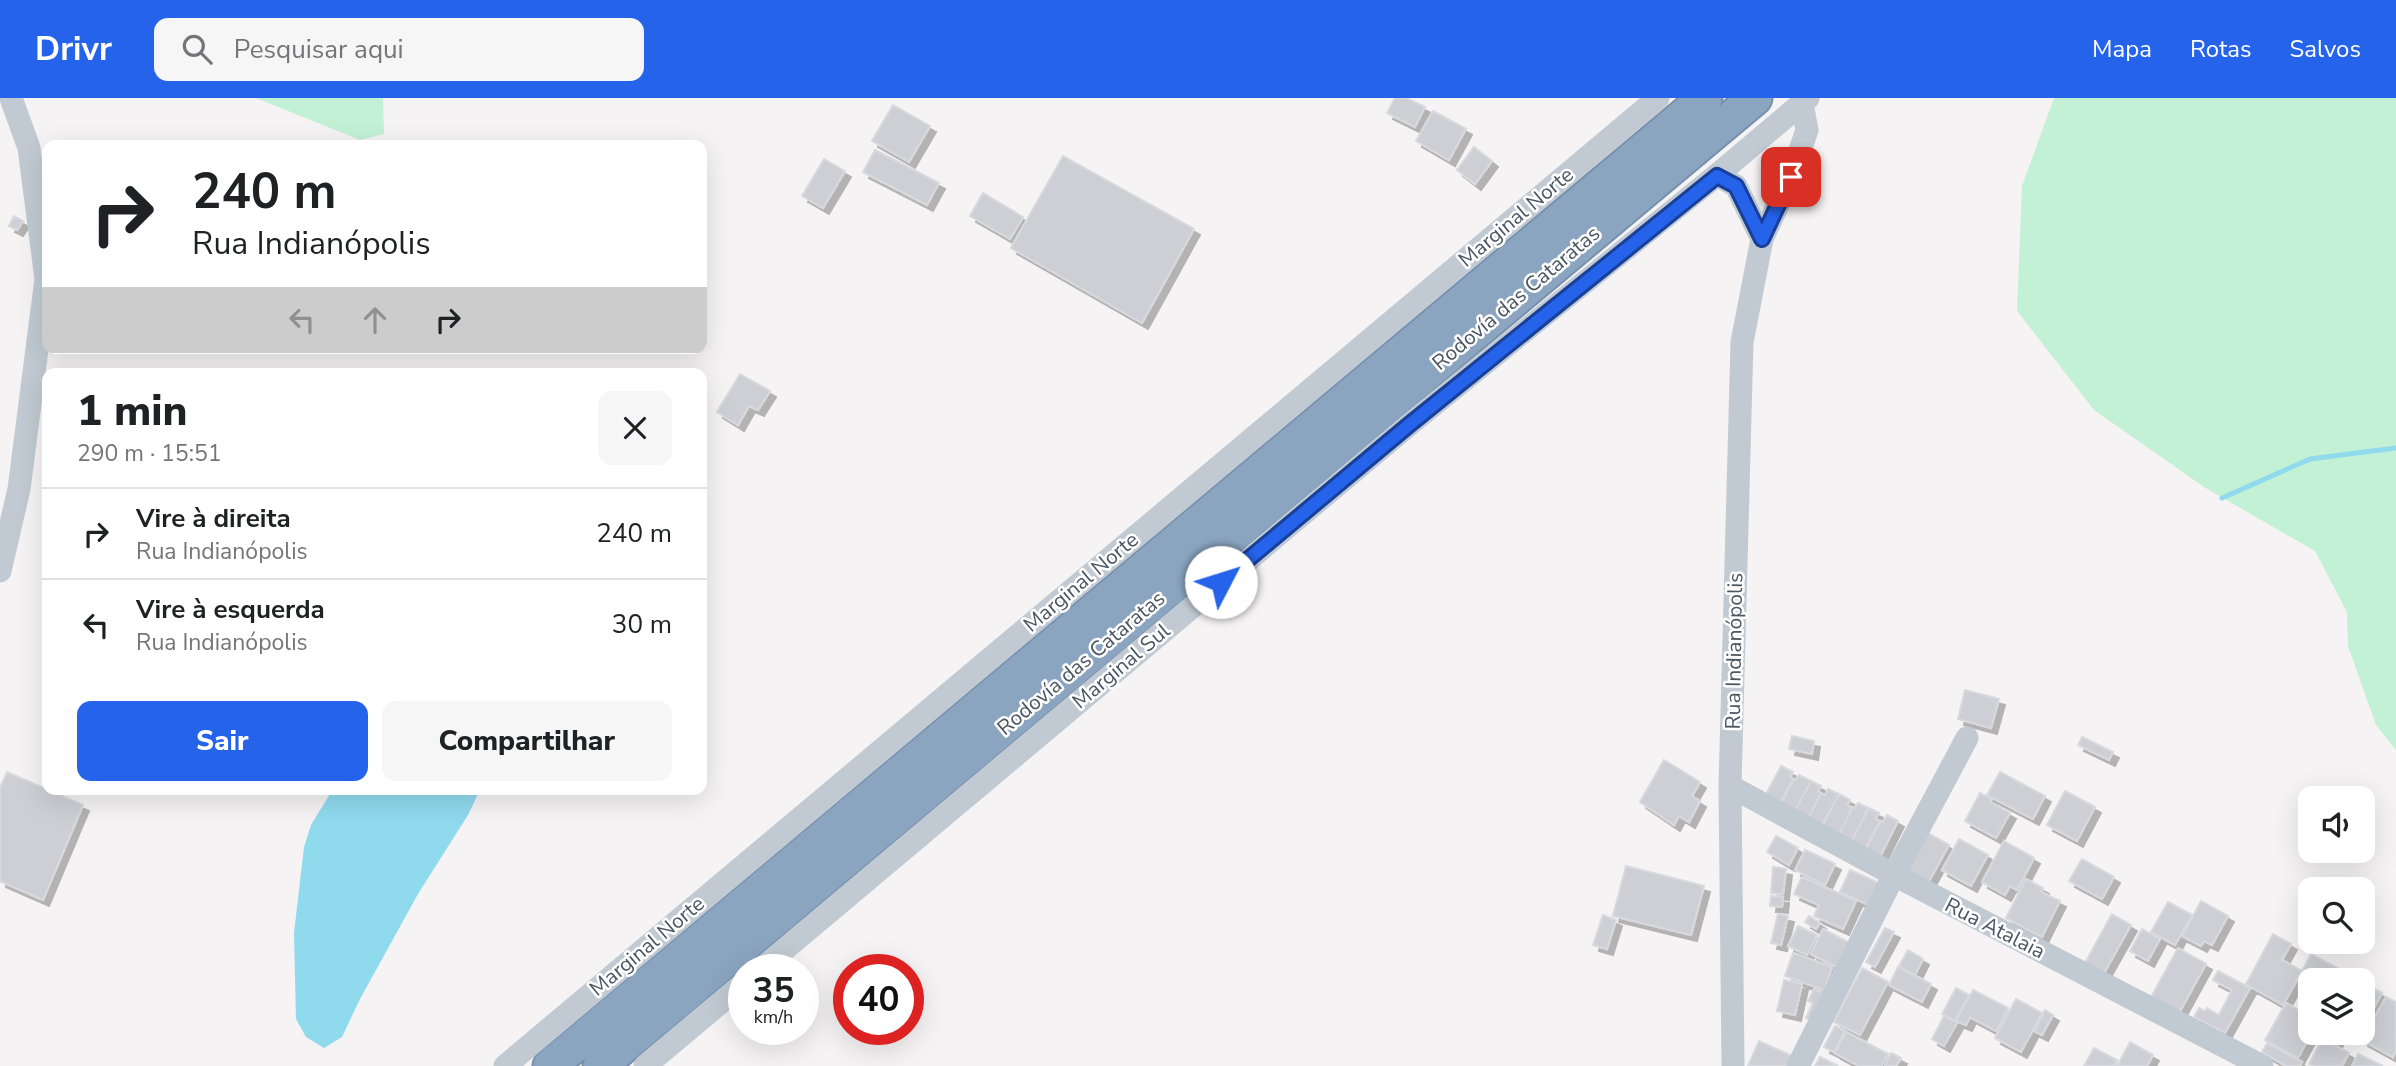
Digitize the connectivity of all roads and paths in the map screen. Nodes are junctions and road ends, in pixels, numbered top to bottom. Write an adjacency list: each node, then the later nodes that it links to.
1 (10, 98): 10 (street)
2 (1658, 98): 19 (street, Marginal Norte)
3 (1686, 98): 7 (highway)
4 (1705, 98): 7 (highway, Rodovía das Cataratas)
5 (1755, 98): 21 (highway, Rodovía das Cataratas)
6 (1805, 101): 8 (street, Marginal Sul); 9 (street, Rua Indianópolis)
7 (1654, 141): 20 (highway, Rodovía das Cataratas)
8 (1717, 176): 9 (street); 17 (street, Marginal Sul)
9 (1762, 239): 15 (street, Rua Indianópolis)
10 (42, 248)
11 (42, 301): 12 (street)
12 (9, 487): 13 (street)
13 (0, 571)
14 (1967, 738): 16 (street)
15 (1730, 786): 16 (street, Rua Atalaia); 23 (street, Rua Indianópolis)
16 (1894, 875): 24 (street); 25 (street, Rua Atalaia)
17 (779, 954)
18 (728, 996): 22 (street)
19 (505, 1066)
20 (550, 1066)
21 (600, 1066)
22 (645, 1066)
23 (1732, 1066)
24 (1798, 1066)
25 (2262, 1066)

